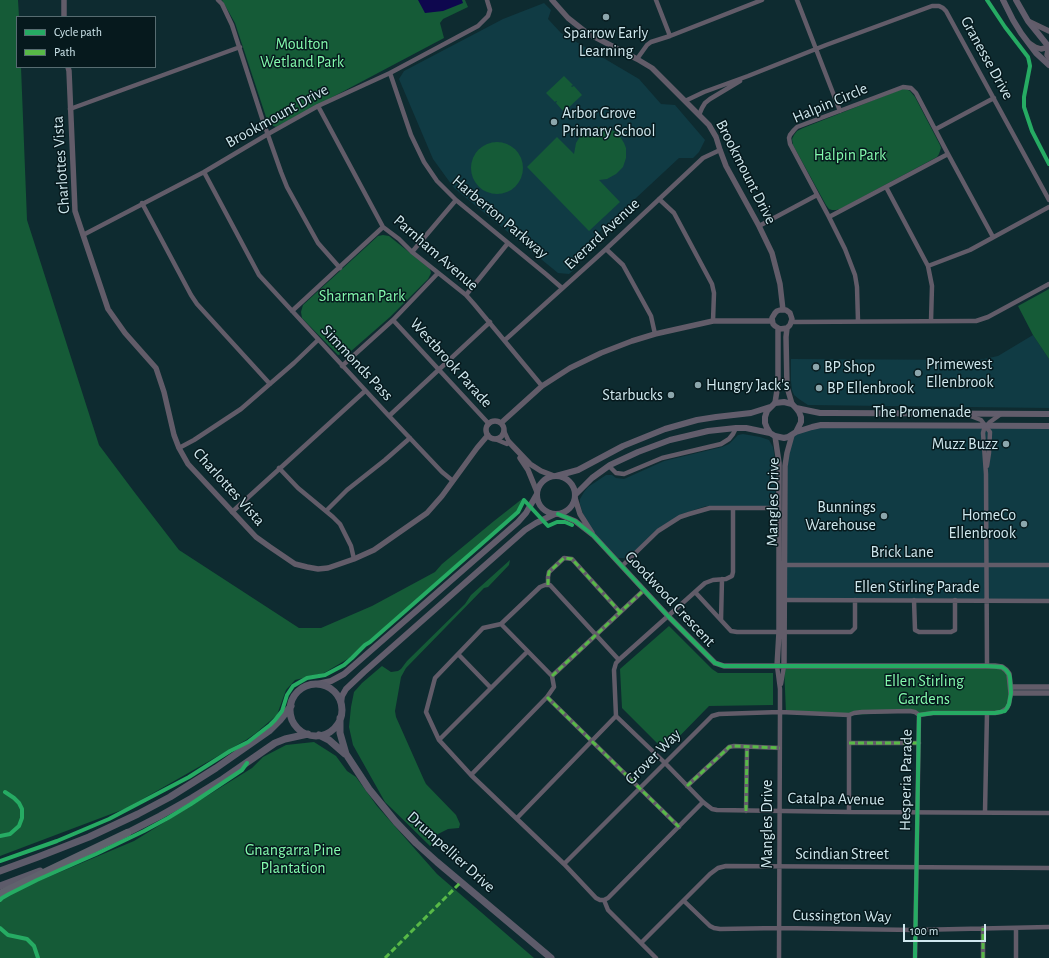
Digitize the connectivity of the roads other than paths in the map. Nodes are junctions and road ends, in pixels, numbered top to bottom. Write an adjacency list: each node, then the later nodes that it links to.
1 (64, 0): 11 (street)
2 (218, 0): 17 (street)
3 (486, 0): 23 (street, Brookmount Drive)
4 (552, 0): 20 (street, Brookmount Drive)
5 (656, 0): 14 (street)
6 (760, 0): 14 (street)
7 (797, 0): 18 (street)
8 (1003, 0): 15 (main road)
9 (1016, 0): 12 (main road)
10 (936, 3): 18 (street, Granesse Drive); 25 (street, Granesse Drive)
11 (64, 16)
12 (1028, 21): 13 (street); 16 (main road)
13 (1049, 32)
14 (670, 36): 20 (street)
15 (1027, 42): 16 (street); 21 (main road)
16 (1049, 46): 19 (street)
17 (240, 47): 28 (street); 32 (street)
18 (816, 49): 24 (street, Granesse Drive); 29 (street)
19 (1049, 58)
20 (637, 59): 26 (street, Brookmount Drive)
21 (1049, 65)
22 (68, 68): 28 (street, Charlottes Vista)
23 (390, 73): 27 (street, Brookmount Drive); 39 (street, Harberton Parkway)
24 (748, 76): 26 (street, Granesse Drive); 30 (street, Granesse Drive)
25 (994, 98): 31 (street); 40 (street, Granesse Drive)
26 (685, 101): 30 (street, Brookmount Drive)
27 (318, 106): 32 (street, Brookmount Drive); 45 (street, Parnham Avenue)
28 (70, 109): 46 (street, Charlottes Vista)
29 (840, 110): 31 (street, Halpin Circle); 37 (street, Halpin Circle)
30 (700, 115): 33 (street, Brookmount Drive)
31 (936, 130): 34 (street, Halpin Circle)
32 (268, 134): 35 (street, Brookmount Drive); 52 (street)
33 (720, 150): 38 (street, Everard Avenue); 44 (street, Brookmount Drive)
34 (948, 154): 36 (street); 47 (street, Halpin Circle)
35 (204, 172): 41 (street, Brookmount Drive); 58 (street, Simmonds Pass)
36 (886, 187): 43 (street); 51 (street)
37 (817, 195): 43 (street, Halpin Circle); 44 (street)
38 (660, 199): 49 (street, Everard Avenue); 61 (street)
39 (456, 200): 48 (street, Harberton Parkway); 50 (street)
40 (1049, 200)
41 (142, 203): 46 (street, Brookmount Drive); 73 (street)
42 (1049, 207): 47 (street)
43 (829, 217): 62 (street, Halpin Circle)
44 (759, 226): 57 (street, Brookmount Drive)
45 (383, 227): 50 (street, Parnham Avenue); 52 (street)
46 (83, 235): 94 (street, Charlottes Vista)
47 (994, 237): 51 (street)
48 (508, 243): 55 (street, Harberton Parkway); 56 (street)
49 (606, 249): 55 (street, Everard Avenue); 68 (street)
50 (412, 252): 53 (street, Parnham Avenue)
51 (928, 266): 63 (street)
52 (340, 268): 58 (street)
53 (438, 273): 56 (street, Parnham Avenue); 59 (street)
54 (1049, 284): 63 (street)
55 (562, 288): 70 (street, Everard Avenue)
56 (466, 295): 64 (street, Parnham Avenue)
57 (783, 310): 60 (street); 65 (street)
58 (292, 311): 69 (street, Simmonds Pass)
59 (393, 320): 71 (street); 72 (street, Westbrook Parade)
60 (772, 320): 61 (street); 66 (street)
61 (713, 321): 68 (street)
62 (858, 321): 63 (street); 65 (street)
63 (931, 321)
64 (490, 322): 70 (street, Parnham Avenue); 72 (street)
65 (792, 322): 67 (street)
66 (778, 328): 67 (street); 76 (street)
67 (788, 328): 77 (street)
68 (655, 334): 74 (street)
69 (318, 340): 71 (street, Simmonds Pass); 73 (street)
70 (505, 340): 74 (street, Parnham Avenue)
71 (342, 366): 75 (street, Simmonds Pass)
72 (440, 369): 81 (street); 82 (street, Westbrook Parade)
73 (270, 384): 94 (street)
74 (542, 386): 83 (street)
75 (365, 391): 81 (street, Simmonds Pass); 96 (street)
76 (773, 405): 77 (main road); 89 (main road); 99 (main road)
77 (794, 406): 78 (main road, The Promenade); 88 (main road)
78 (965, 413): 79 (main road, The Promenade); 84 (street)
79 (1001, 414): 80 (main road, The Promenade); 84 (street)
80 (1049, 414)
81 (389, 416): 91 (street, Simmonds Pass)
82 (489, 424): 83 (street); 90 (street)
83 (501, 424): 87 (street)
84 (986, 426): 85 (main road, The Promenade); 88 (main road, The Promenade); 98 (street); 98 (street)
85 (1049, 426)
86 (736, 428): 89 (main road); 95 (main road); 95 (street)
87 (504, 431): 92 (street); 93 (street)
88 (794, 433): 89 (main road); 100 (street, Mangles Drive)
89 (772, 434): 97 (street, Mangles Drive)
90 (488, 436): 92 (street); 101 (street, Charlottes Vista)
91 (410, 438): 101 (street, Simmonds Pass); 106 (street)
92 (495, 439): 93 (street)
93 (508, 443): 99 (street); 102 (street)
94 (179, 448): 107 (street, Charlottes Vista)
95 (609, 466): 103 (main road)
96 (279, 468): 106 (street); 107 (street)
97 (779, 471): 100 (street); 105 (street, Mangles Drive)
98 (986, 474): 112 (street)
99 (555, 476): 102 (main road); 103 (main road)
100 (785, 477): 111 (street, Mangles Drive)
101 (453, 481): 110 (street, Charlottes Vista)
102 (537, 493): 108 (main road); 138 (main road)
103 (575, 497): 108 (main road); 109 (street, Goodwood Crescent)
104 (733, 508): 105 (street); 114 (street); 115 (street)
105 (779, 508): 111 (street, Mangles Drive)
106 (326, 511): 110 (street)
107 (232, 512): 110 (street, Charlottes Vista)
108 (557, 514): 109 (street, Goodwood Crescent); 145 (main road)
109 (593, 535): 114 (street, Goodwood Crescent)
110 (354, 559)
111 (782, 565): 112 (street, Brick Lane); 119 (street, Mangles Drive); 129 (street, Mangles Drive)
112 (986, 565): 113 (street, Brick Lane); 123 (street)
113 (1049, 565)
114 (622, 566): 117 (street, Goodwood Crescent)
115 (722, 579): 118 (street); 127 (street)
116 (548, 585): 125 (street); 128 (street); 130 (street)
117 (644, 590): 125 (street); 126 (street, Goodwood Crescent)
118 (694, 592): 126 (street); 127 (street)
119 (785, 600): 120 (street, Ellen Stirling Parade); 129 (street, Mangles Drive)
120 (855, 600): 121 (street, Ellen Stirling Parade); 129 (street)
121 (914, 600): 122 (street, Ellen Stirling Parade); 122 (street)
122 (955, 600): 123 (street, Ellen Stirling Parade)
123 (986, 600): 124 (street, Ellen Stirling Parade); 136 (street)
124 (1049, 601)
125 (620, 612): 130 (street)
126 (668, 616): 133 (street); 134 (street, Goodwood Crescent)
127 (721, 620): 129 (street)
128 (501, 624): 131 (street); 132 (street)
129 (782, 632): 134 (street, Mangles Drive); 135 (street, Mangles Drive)
130 (596, 635): 133 (street); 137 (street)
131 (527, 652): 137 (street); 139 (street)
132 (458, 654): 139 (street); 155 (street)
133 (619, 660): 151 (street)
134 (777, 666): 135 (street, Goodwood Crescent); 141 (street, Mangles Drive)
135 (784, 666): 136 (street); 141 (street, Mangles Drive)
136 (986, 666): 142 (street)
137 (552, 676): 144 (street)
138 (317, 684): 145 (main road); 146 (main road)
139 (491, 688): 155 (street)
140 (1049, 688): 142 (street)
141 (780, 689): 147 (street, Mangles Drive)
142 (1011, 690): 143 (street); 148 (street, Hesperia Parade)
143 (1049, 693)
144 (547, 697): 156 (street); 163 (street)
145 (341, 703): 152 (main road)
146 (291, 706): 153 (main road); 180 (main road)
147 (780, 712): 149 (street, Grover Way); 160 (street, Mangles Drive); 162 (street, Grover Way)
148 (987, 713): 150 (street, Hesperia Parade); 171 (street)
149 (849, 714): 150 (street, Grover Way); 157 (street)
150 (919, 715): 158 (street, Hesperia Parade)
151 (616, 716): 156 (street); 162 (street, Catalpa Avenue)
152 (340, 718): 154 (main road); 161 (main road, Drumpellier Drive)
153 (308, 734): 154 (main road); 175 (main road)
154 (319, 735): 161 (main road, Drumpellier Drive)
155 (439, 740): 163 (street)
156 (592, 741): 165 (street); 173 (street)
157 (849, 743): 158 (street); 169 (street)
158 (919, 743): 170 (street, Hesperia Parade)
159 (747, 747): 160 (street); 164 (street); 167 (street)
160 (780, 748): 168 (street, Mangles Drive)
161 (346, 754): 191 (main road, Drumpellier Drive)
162 (665, 763): 164 (street, Catalpa Avenue); 165 (street, Grover Way)
163 (471, 775): 173 (street)
164 (687, 786): 166 (street, Catalpa Avenue)
165 (640, 788): 174 (street); 176 (street, Grover Way)
166 (703, 802): 167 (street, Catalpa Avenue); 174 (street)
167 (746, 811): 168 (street, Catalpa Avenue)
168 (780, 811): 169 (street, Catalpa Avenue); 177 (street, Mangles Drive)
169 (849, 812): 170 (street, Catalpa Avenue)
170 (918, 812): 171 (street, Catalpa Avenue); 178 (street, Hesperia Parade)
171 (984, 812): 172 (street, Catalpa Avenue)
172 (1049, 813)
173 (517, 818): 176 (street)
174 (679, 827): 183 (street)
175 (128, 833): 181 (main road); 182 (highway)
176 (564, 864): 183 (street)
177 (779, 867): 178 (street, Scindian Street); 184 (street, Scindian Street); 186 (street, Mangles Drive)
178 (916, 868): 179 (street, Scindian Street); 189 (street, Hesperia Parade)
179 (1049, 868)
180 (0, 871)
181 (0, 886)
182 (0, 894)
183 (606, 899): 190 (street)
184 (684, 900): 186 (street, Cussington Way); 190 (street, Scindian Street)
185 (1049, 927): 188 (street, Cussington Way)
186 (779, 928): 189 (street, Cussington Way); 193 (street, Mangles Drive)
187 (984, 928): 188 (street, Cussington Way); 189 (street, Cussington Way); 195 (street)
188 (1016, 928): 196 (street)
189 (916, 930): 194 (street, Hesperia Parade)
190 (641, 943): 192 (street)
191 (551, 958)
192 (656, 958)
193 (779, 958)
194 (915, 958)
195 (983, 958)
196 (1016, 958)

